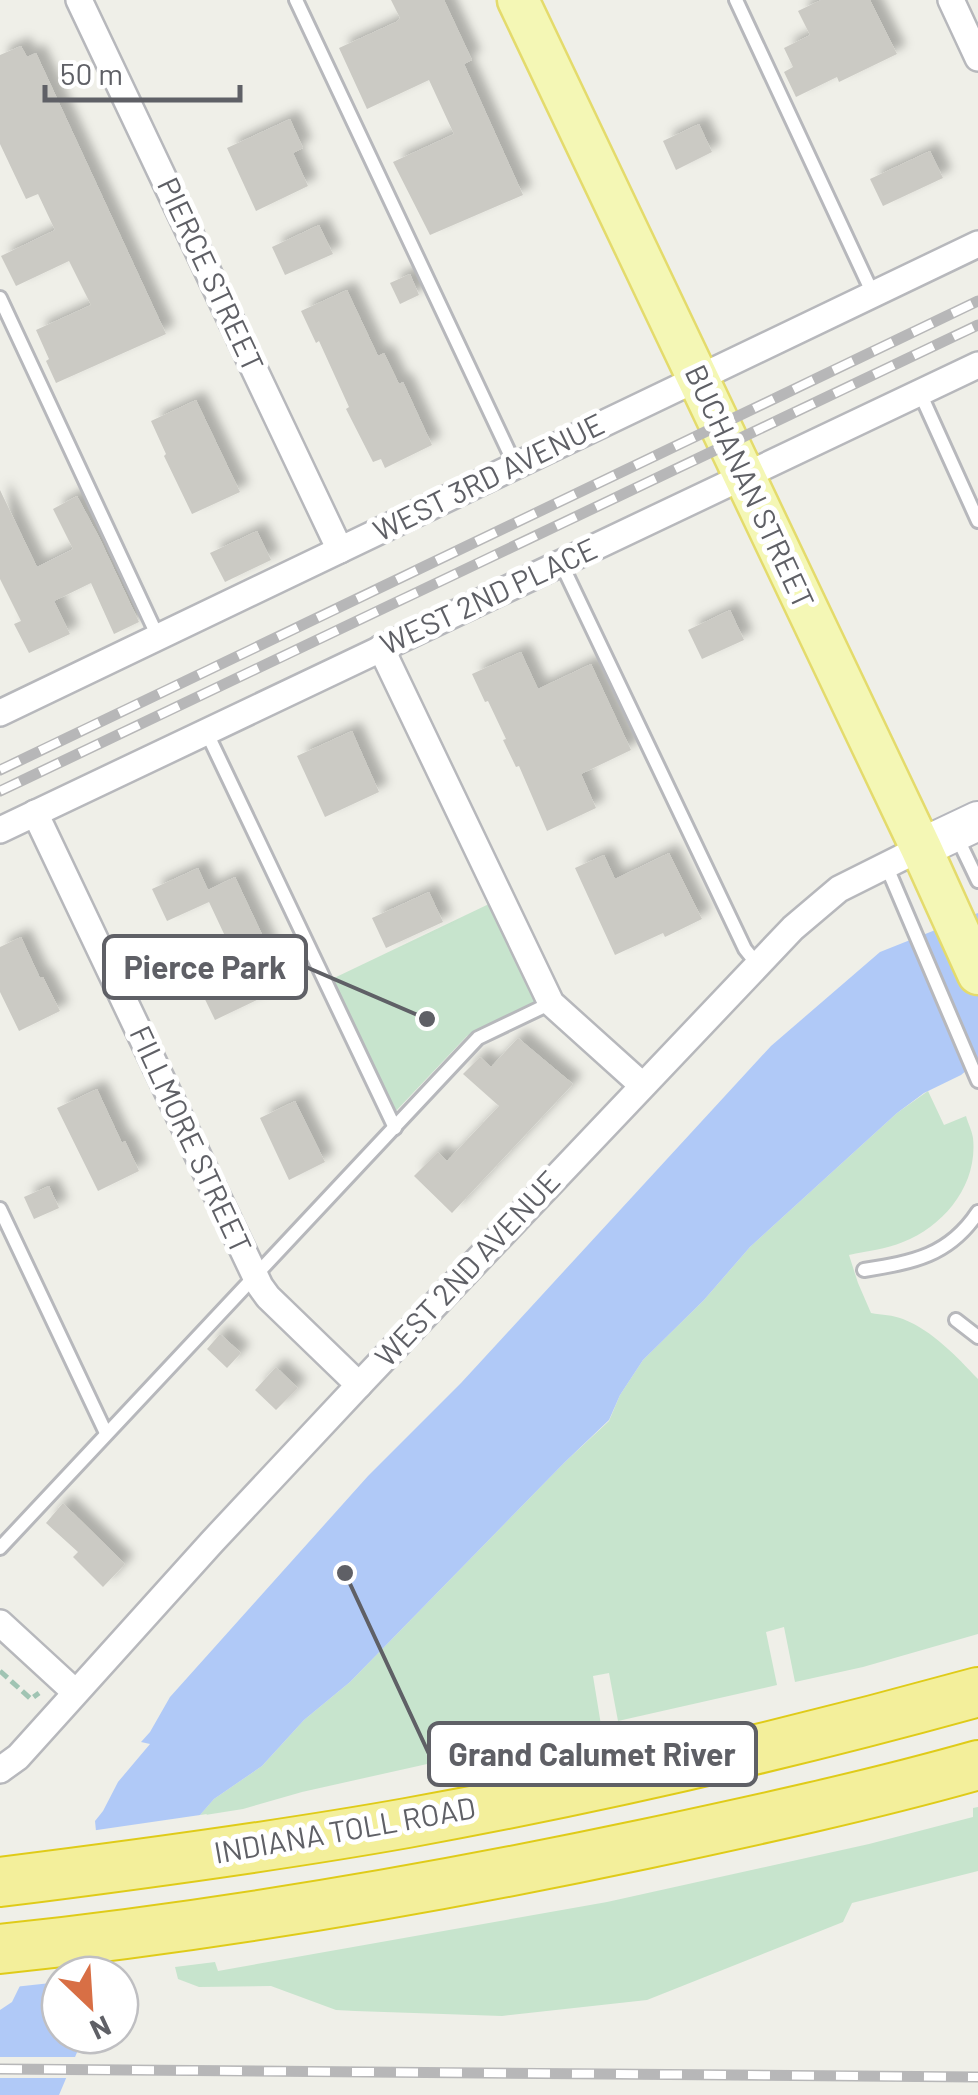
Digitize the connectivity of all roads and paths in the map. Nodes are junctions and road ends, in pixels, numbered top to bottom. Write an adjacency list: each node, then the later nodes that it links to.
1 (80, 0): 16 (street, PIERCE STREET)
2 (296, 0): 13 (lane)
3 (518, 0): 11 (main road, BUCHANAN STREET)
4 (736, 0): 8 (lane)
5 (950, 0): 6 (street)
6 (978, 58)
7 (978, 244): 8 (street, WEST 3RD AVENUE)
8 (873, 294): 11 (street, WEST 3RD AVENUE)
9 (0, 298): 18 (lane)
10 (978, 365): 12 (street, WEST 2ND PLACE)
11 (698, 378): 13 (street, WEST 3RD AVENUE); 14 (main road, BUCHANAN STREET)
12 (920, 393): 14 (street, WEST 2ND PLACE); 15 (lane)
13 (515, 465): 16 (street, WEST 3RD AVENUE)
14 (745, 477): 17 (street, WEST 2ND PLACE); 24 (main road, BUCHANAN STREET)
15 (978, 520)
16 (340, 550): 18 (street, WEST 3RD AVENUE)
17 (560, 564): 19 (street, WEST 2ND PLACE); 26 (lane)
18 (158, 637): 20 (street, WEST 3RD AVENUE)
19 (381, 648): 21 (street, WEST 2ND PLACE); 28 (street)
20 (0, 714)
21 (206, 732): 22 (street, WEST 2ND PLACE); 31 (lane)
22 (36, 813): 23 (street, WEST 2ND PLACE); 35 (street, FILLMORE STREET)
23 (0, 830)
24 (934, 857): 25 (lane); 26 (street, WEST 2ND AVENUE); 27 (main road, BUCHANAN STREET); 29 (lane)
25 (978, 881)
26 (757, 964): 30 (street, WEST 2ND AVENUE)
27 (978, 974)
28 (552, 1003): 30 (street); 31 (lane)
29 (978, 1081)
30 (642, 1086): 38 (street, WEST 2ND AVENUE)
31 (395, 1128): 35 (lane)
32 (0, 1209): 39 (lane)
33 (978, 1212): 34 (lane)
34 (864, 1270)
35 (254, 1275): 38 (street, FILLMORE STREET); 39 (lane)
36 (956, 1320): 37 (lane)
37 (978, 1336)
38 (359, 1385): 44 (street, WEST 2ND AVENUE)
39 (106, 1433): 40 (lane)
40 (0, 1548)
41 (0, 1623): 44 (street)
42 (0, 1671): 43 (path)
43 (42, 1690)
44 (76, 1692): 47 (street, WEST 2ND AVENUE)
45 (978, 1692): 48 (highway, INDIANA TOLL ROAD)
46 (978, 1765): 49 (highway)
47 (0, 1770)
48 (0, 1882)
49 (0, 1949)

